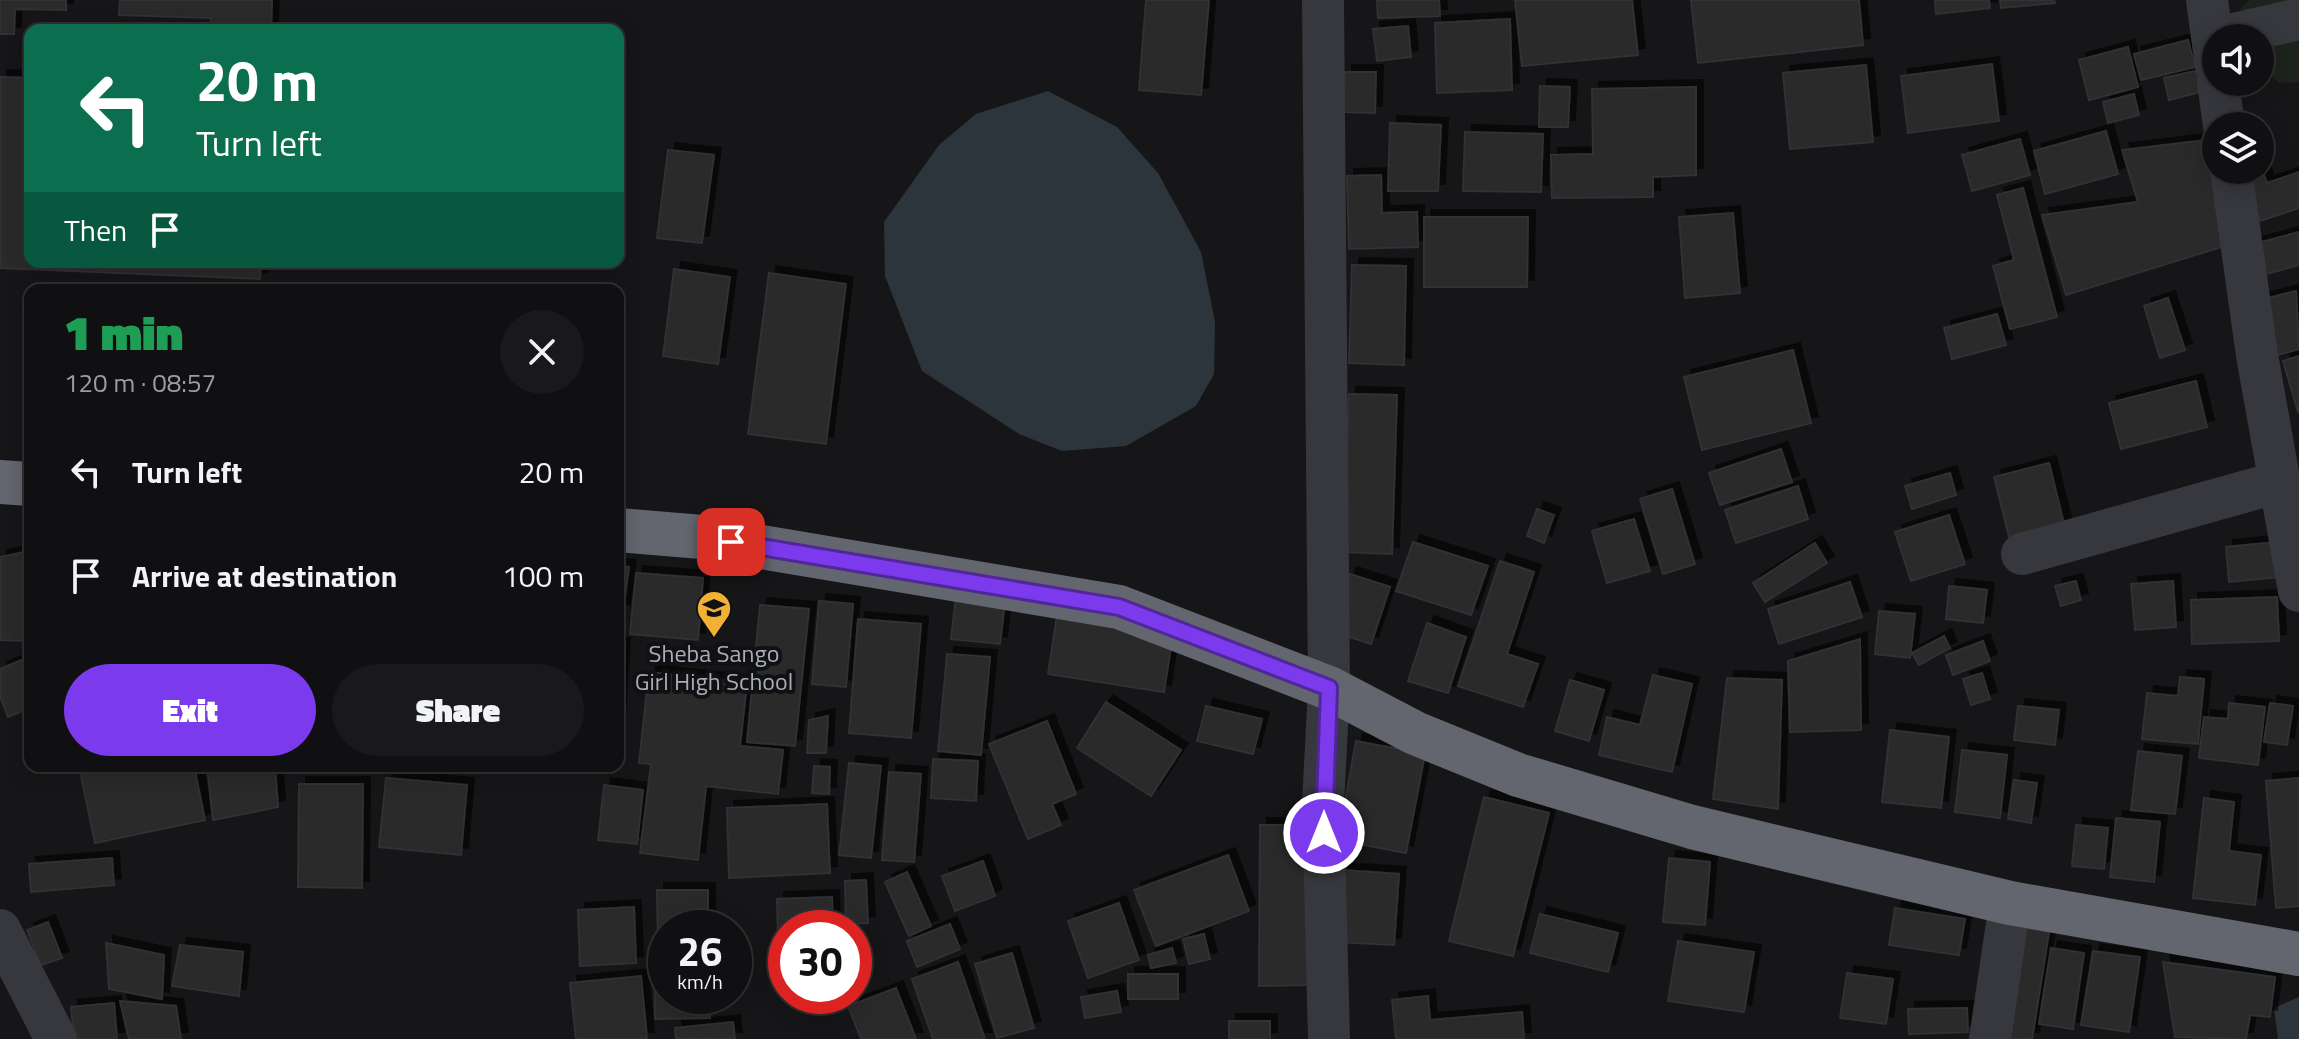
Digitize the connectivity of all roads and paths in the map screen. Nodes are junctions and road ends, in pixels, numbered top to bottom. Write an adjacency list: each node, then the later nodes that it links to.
1 (1323, 0): 13 (street)
2 (2299, 19): 3 (street)
3 (2274, 24)
4 (2233, 184): 6 (street)
5 (0, 482): 7 (highway)
6 (2279, 482): 11 (street); 12 (street)
7 (24, 484)
8 (24, 487): 9 (street)
9 (0, 496)
10 (624, 530): 13 (highway)
11 (2022, 554)
12 (2299, 591)
13 (1329, 688): 14 (highway); 18 (street)
14 (2010, 903): 16 (highway); 19 (street)
15 (0, 930): 17 (street)
16 (2299, 954)
17 (56, 1039)
18 (1329, 1039)
19 (1990, 1039)

